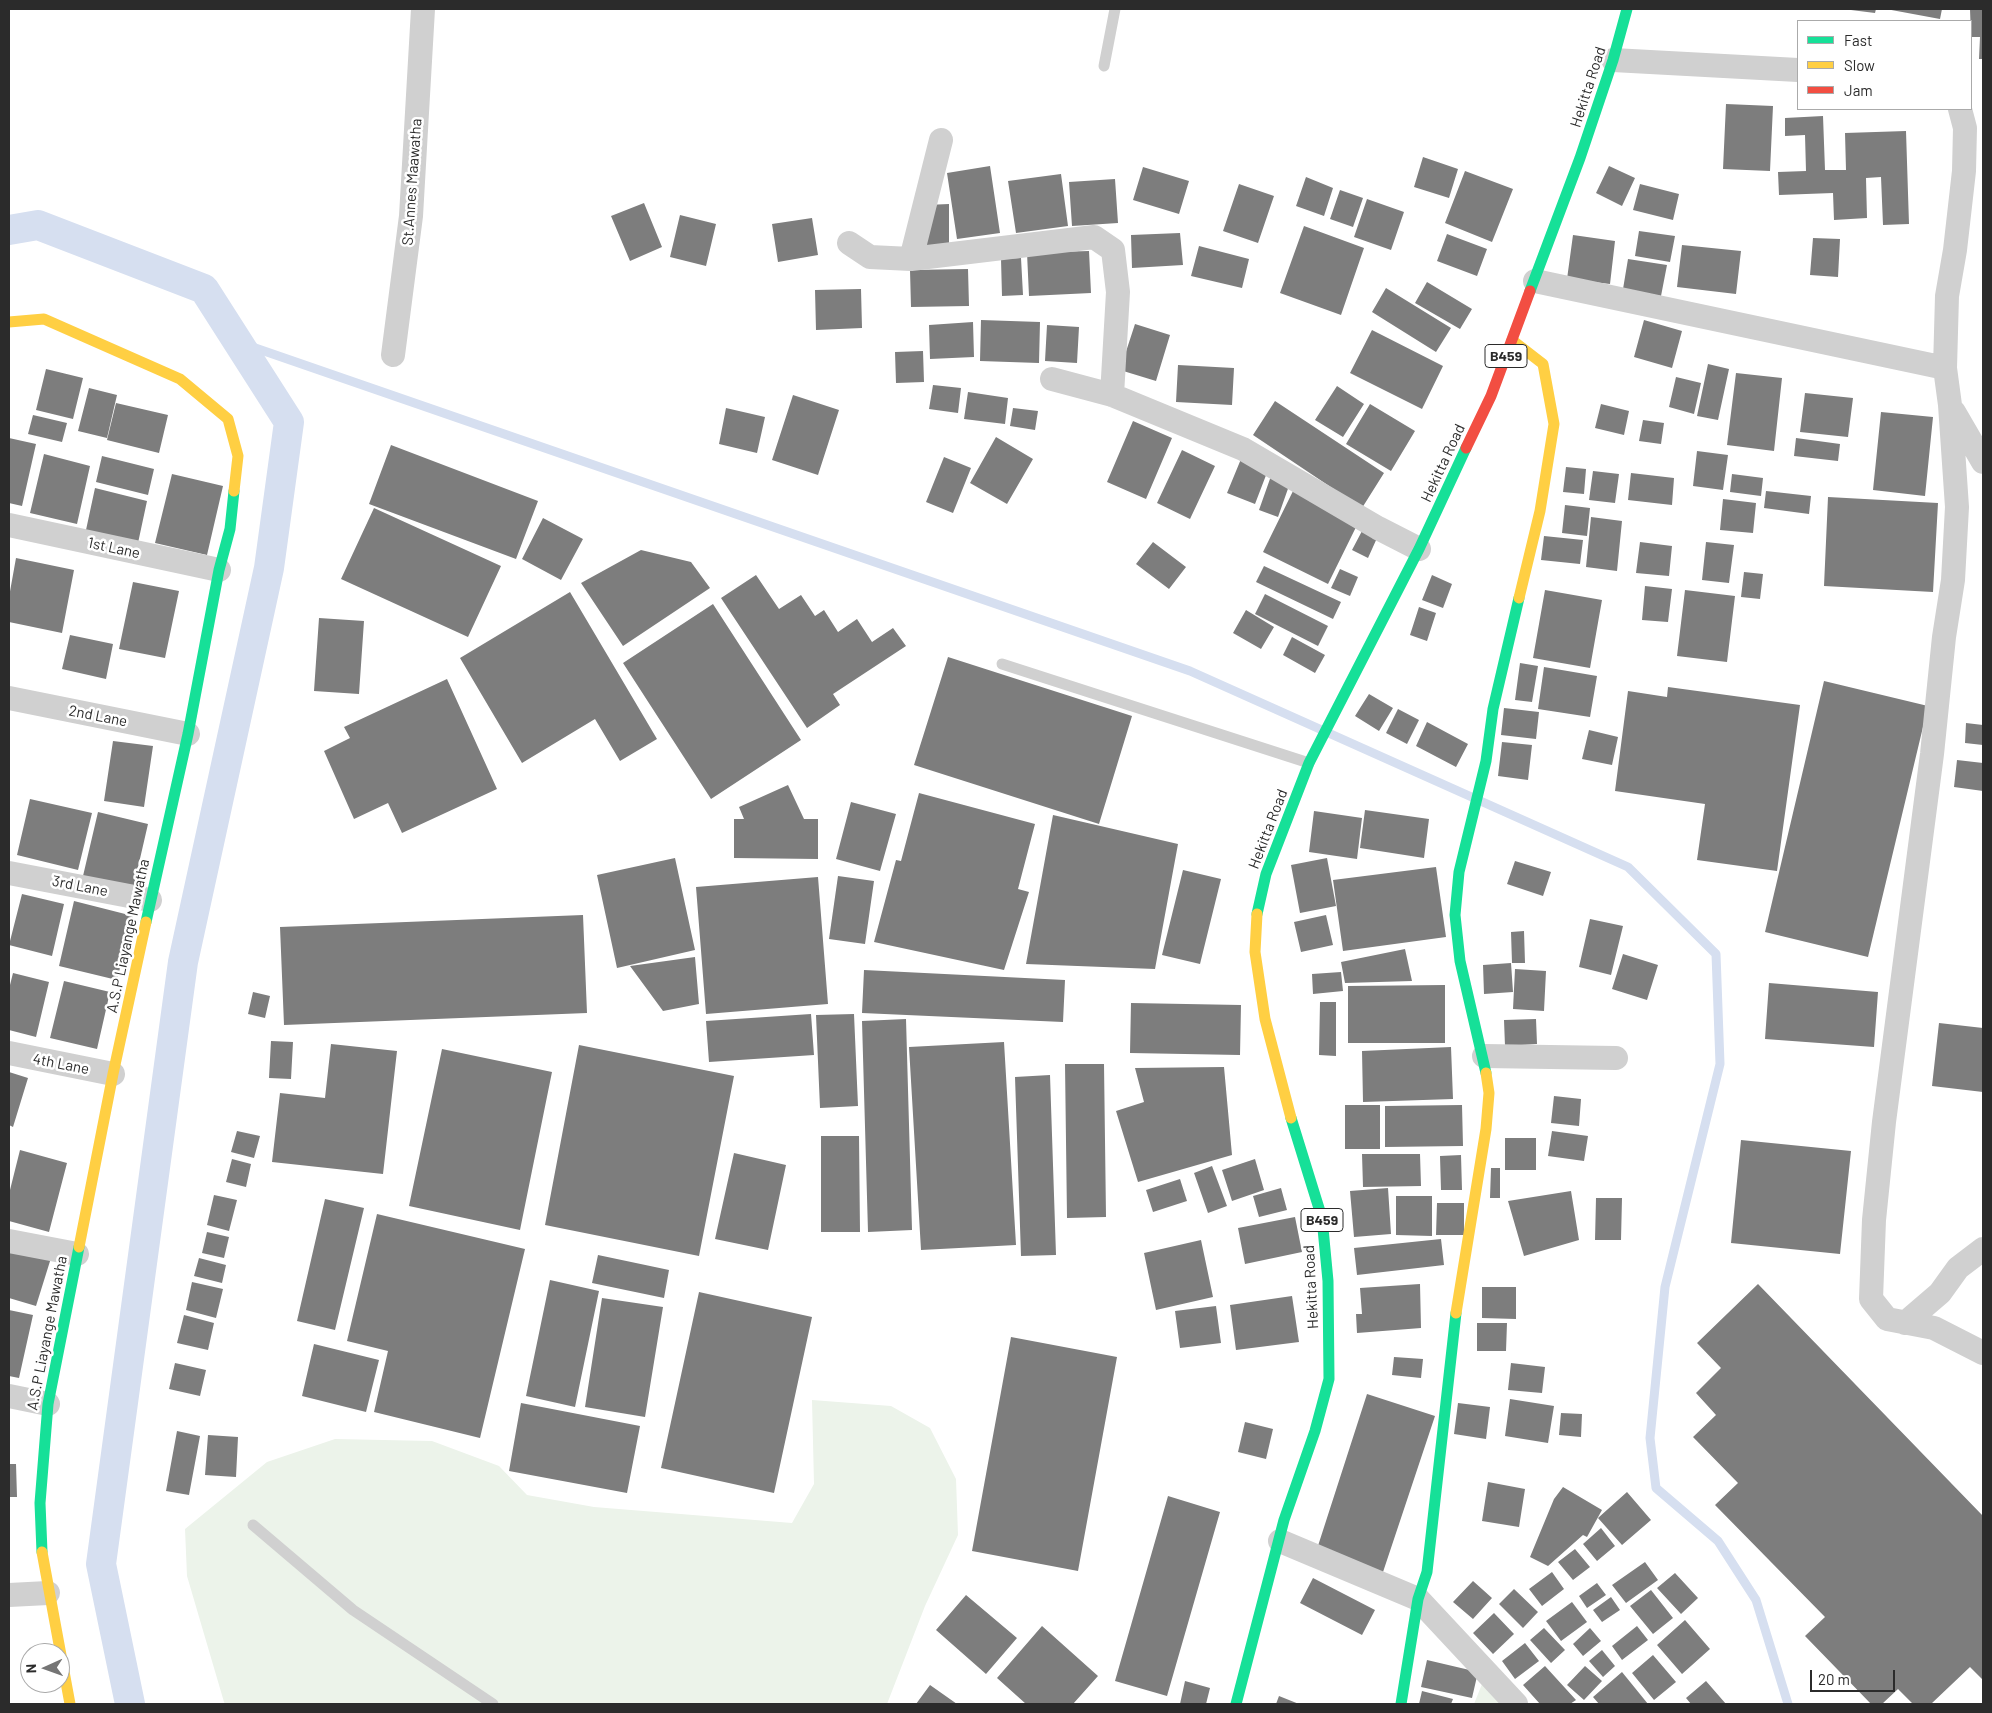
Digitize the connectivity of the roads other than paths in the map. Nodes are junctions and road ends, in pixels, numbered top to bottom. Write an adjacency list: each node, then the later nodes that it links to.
1 (423, 9): 14 (street, St.Annes Maawatha)
2 (1115, 9): 5 (lane)
3 (1627, 9): 4 (street, Hekitta Road / B459)
4 (1613, 60): 6 (street); 11 (street, Hekitta Road / B459)
5 (1104, 66)
6 (1797, 70)
7 (1960, 110): 15 (street)
8 (941, 140): 10 (street)
9 (849, 243): 10 (street)
10 (911, 259): 17 (street)
11 (1534, 282): 13 (street, Hekitta Road / B459); 15 (street)
12 (9, 322): 22 (street, A.S.P Liayange Mawatha)
13 (1512, 340): 21 (street, Hekitta Road / B459); 30 (street)
14 (394, 355)
15 (1945, 368): 18 (street)
16 (1052, 379): 17 (street)
17 (1112, 395): 21 (street)
18 (1950, 405): 19 (street); 36 (street)
19 (1983, 462)
20 (9, 525): 22 (street, 1st Lane)
21 (1419, 549): 26 (street, Hekitta Road / B459)
22 (219, 570): 25 (street, A.S.P Liayange Mawatha)
23 (1002, 664): 26 (lane)
24 (9, 698): 25 (street, 2nd Lane)
25 (188, 734): 28 (street, A.S.P Liayange Mawatha)
26 (1310, 763): 41 (street, Hekitta Road / B459)
27 (9, 873): 28 (street, 3rd Lane)
28 (150, 900): 32 (street, A.S.P Liayange Mawatha)
29 (9, 1053): 32 (street, 4th Lane)
30 (1484, 1056): 31 (street); 44 (street)
31 (1616, 1058)
32 (112, 1074): 35 (street, A.S.P Liayange Mawatha)
33 (9, 1241): 35 (street)
34 (1983, 1248): 36 (street)
35 (77, 1254): 39 (street, A.S.P Liayange Mawatha)
36 (1905, 1323): 37 (street)
37 (1983, 1353)
38 (9, 1396): 39 (street)
39 (48, 1404): 42 (street, A.S.P Liayange Mawatha)
40 (253, 1525): 46 (lane)
41 (1280, 1541): 44 (street); 47 (street, Hekitta Road / B459)
42 (48, 1592): 43 (street); 45 (street, A.S.P Liayange Mawatha)
43 (9, 1595)
44 (1418, 1599): 48 (street); 49 (street)
45 (70, 1704)
46 (493, 1704)
47 (1236, 1704)
48 (1401, 1704)
49 (1516, 1704)

